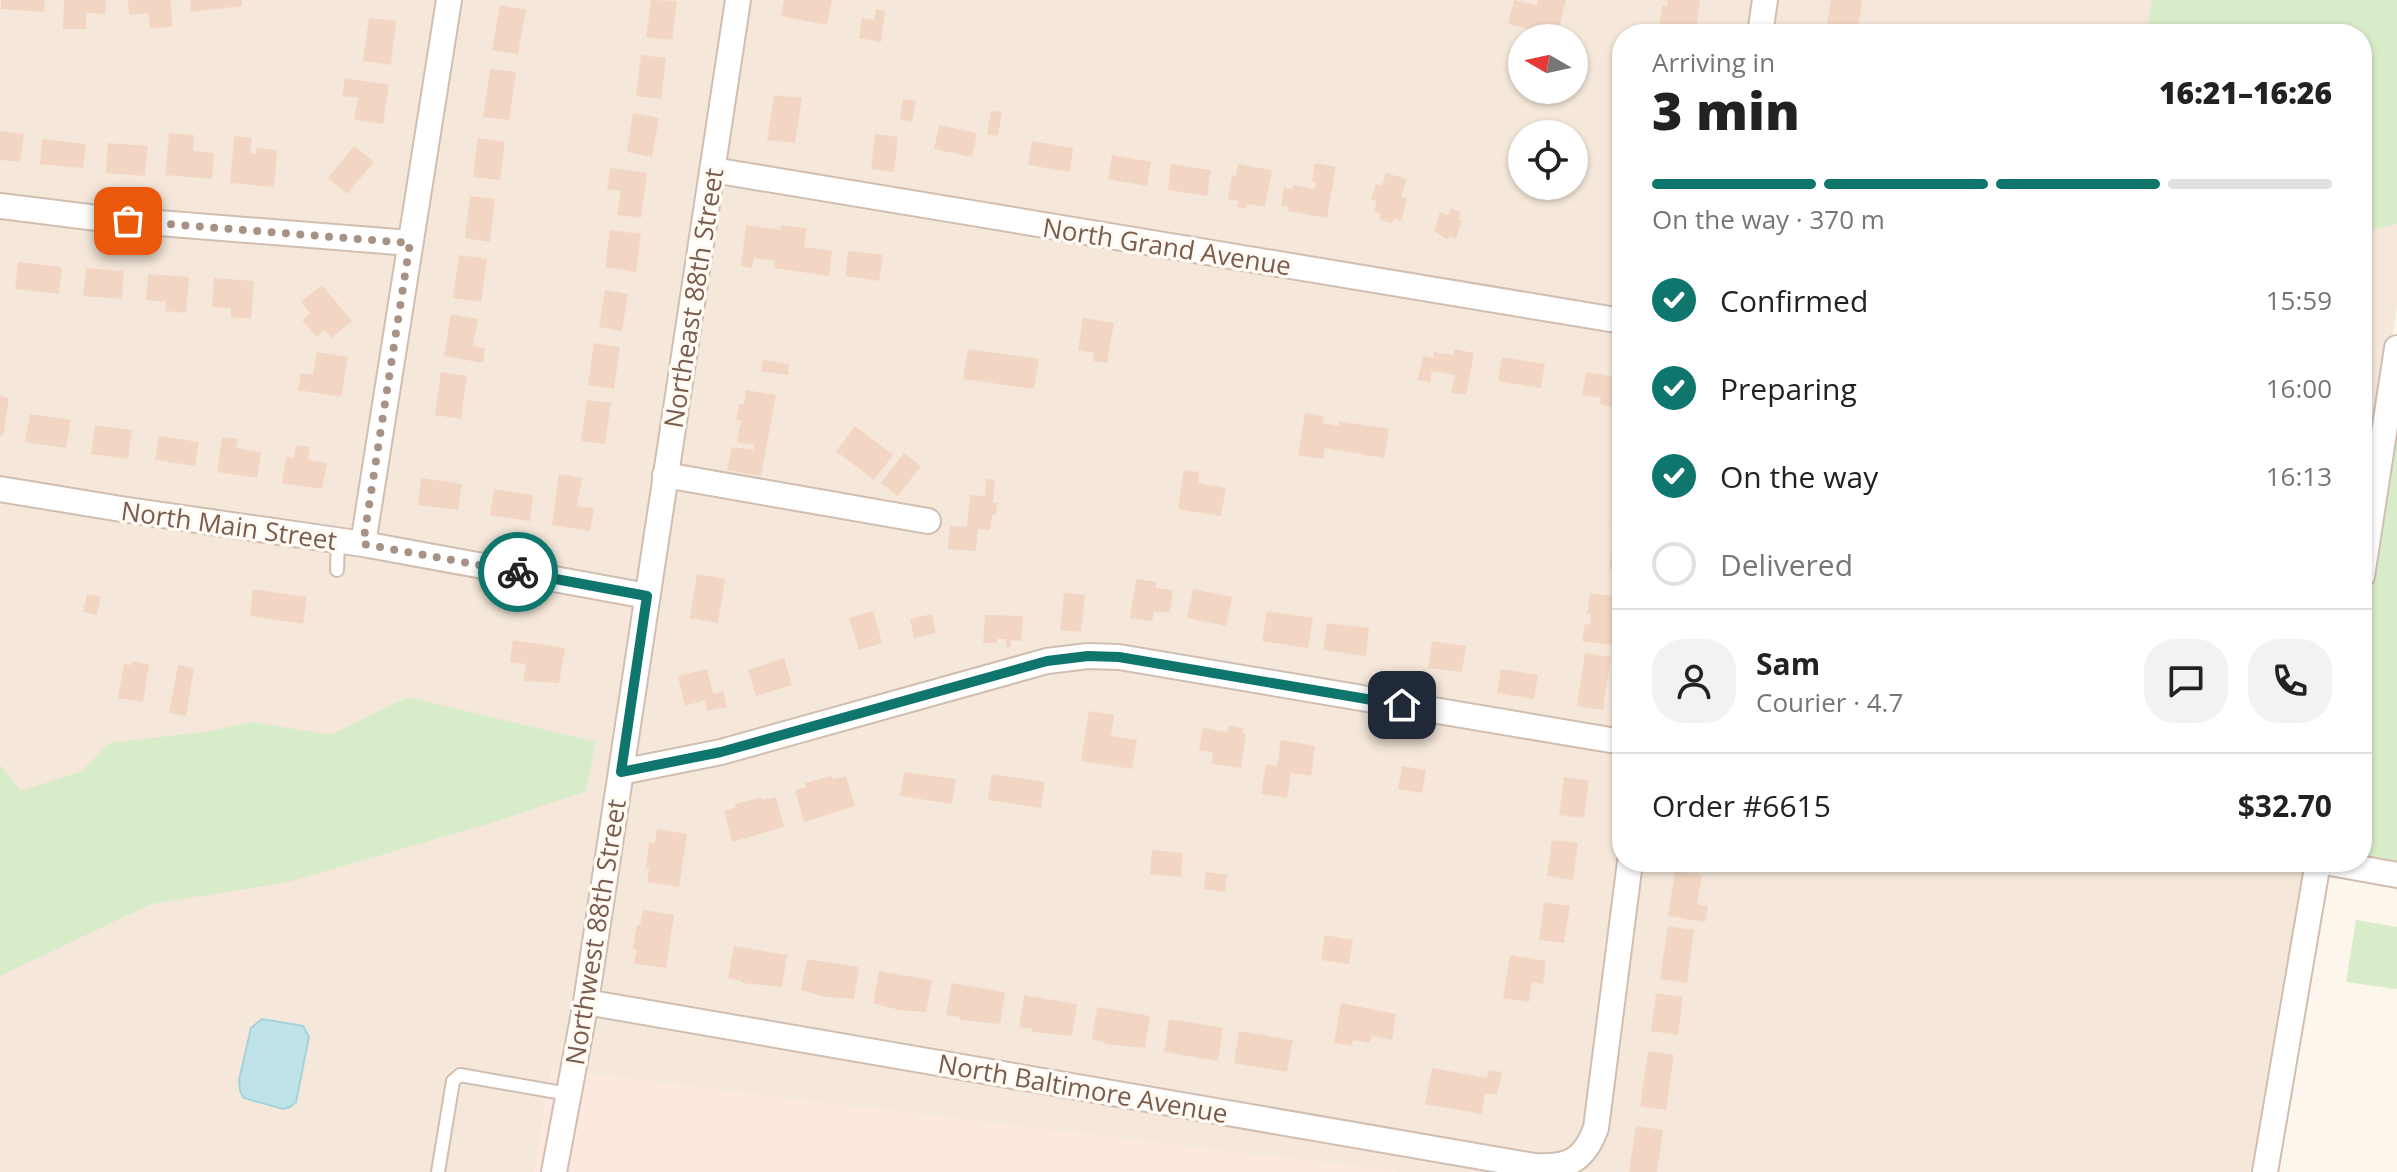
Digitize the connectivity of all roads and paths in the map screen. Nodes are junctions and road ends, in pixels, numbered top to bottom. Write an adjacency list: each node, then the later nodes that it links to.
1 (449, 0): 7 (street)
2 (738, 0): 5 (street, Northeast 88th Street)
3 (1765, 0): 4 (street)
4 (1761, 24)
5 (713, 170): 8 (street, North Grand Avenue); 10 (street, Northeast 88th Street)
6 (0, 206): 7 (street)
7 (410, 243): 15 (street)
8 (1612, 319)
9 (2397, 348): 12 (street)
10 (665, 475): 13 (street); 17 (street, Northeast 88th Street)
11 (0, 489): 14 (street, North Main Street)
12 (2372, 511)
13 (928, 521)
14 (338, 540): 15 (street, North Main Street); 16 (lane)
15 (363, 544): 17 (street, North Main Street)
16 (337, 570)
17 (647, 596): 19 (street, Northwest 88th Street)
18 (1612, 740): 19 (street)
19 (621, 772): 24 (street, Northwest 88th Street)
20 (2372, 870): 23 (street)
21 (1629, 872): 24 (street, North Baltimore Avenue)
22 (2316, 872): 28 (street)
23 (2397, 875)
24 (586, 1002): 25 (street, Northwest 88th Street)
25 (568, 1094): 26 (lane); 27 (street, Northwest 88th Street)
26 (438, 1172)
27 (554, 1172)
28 (2265, 1172)

